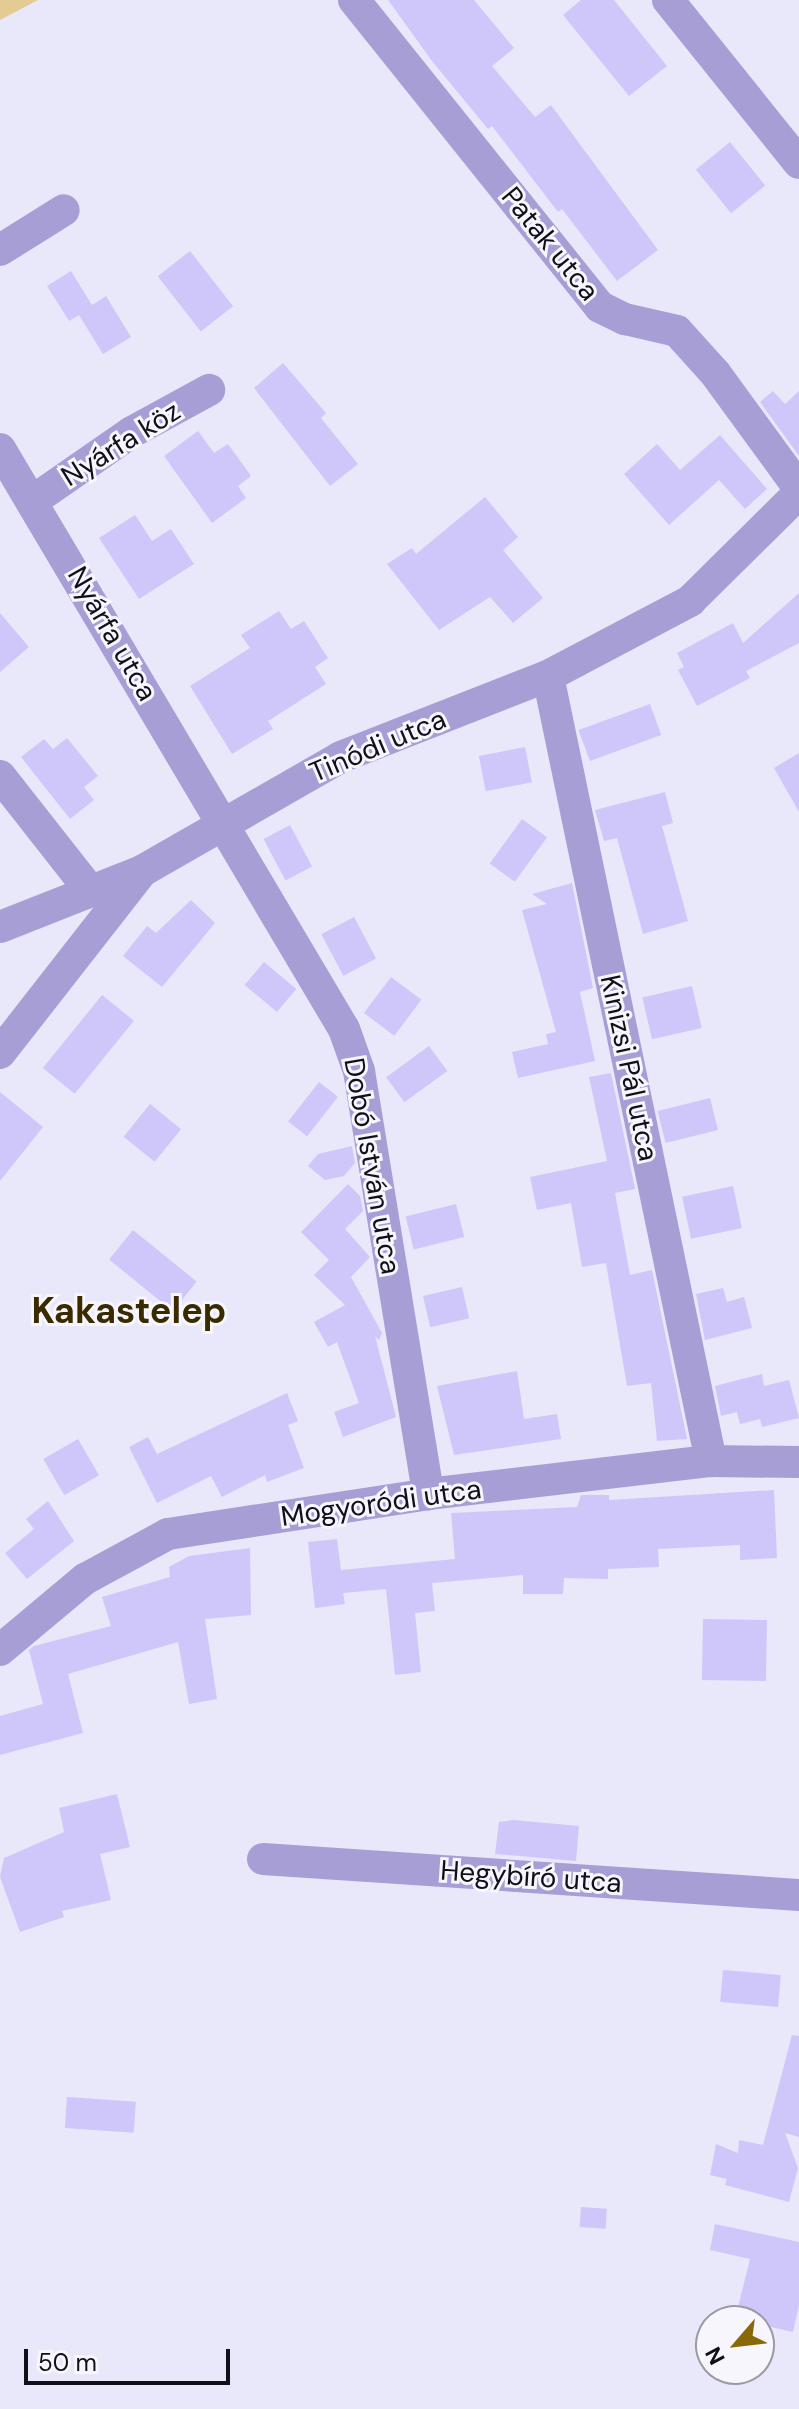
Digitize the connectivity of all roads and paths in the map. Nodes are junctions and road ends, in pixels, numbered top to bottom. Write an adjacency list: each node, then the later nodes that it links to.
1 (354, 0): 8 (street, Patak utca)
2 (668, 0): 3 (street)
3 (799, 163)
4 (64, 210): 5 (street)
5 (0, 250)
6 (209, 390): 9 (street, Nyárfa köz)
7 (0, 449): 9 (street, Nyárfa utca)
8 (799, 490): 10 (street, Tinódi utca)
9 (34, 500): 12 (street, Nyárfa utca)
10 (548, 676): 12 (street, Tinódi utca); 17 (street, Kinizsi Pál utca)
11 (0, 776): 14 (street)
12 (221, 821): 13 (street, Tinódi utca); 19 (street, Dobó István utca)
13 (142, 871): 14 (street); 16 (street, Tinódi utca)
14 (88, 888): 15 (street)
15 (0, 927)
16 (0, 1053)
17 (711, 1461): 18 (street, Mogyoródi utca); 19 (street, Mogyoródi utca)
18 (799, 1462)
19 (428, 1494): 20 (street, Mogyoródi utca)
20 (0, 1650)
21 (263, 1859): 22 (street, Hegybíró utca)
22 (799, 1895)

